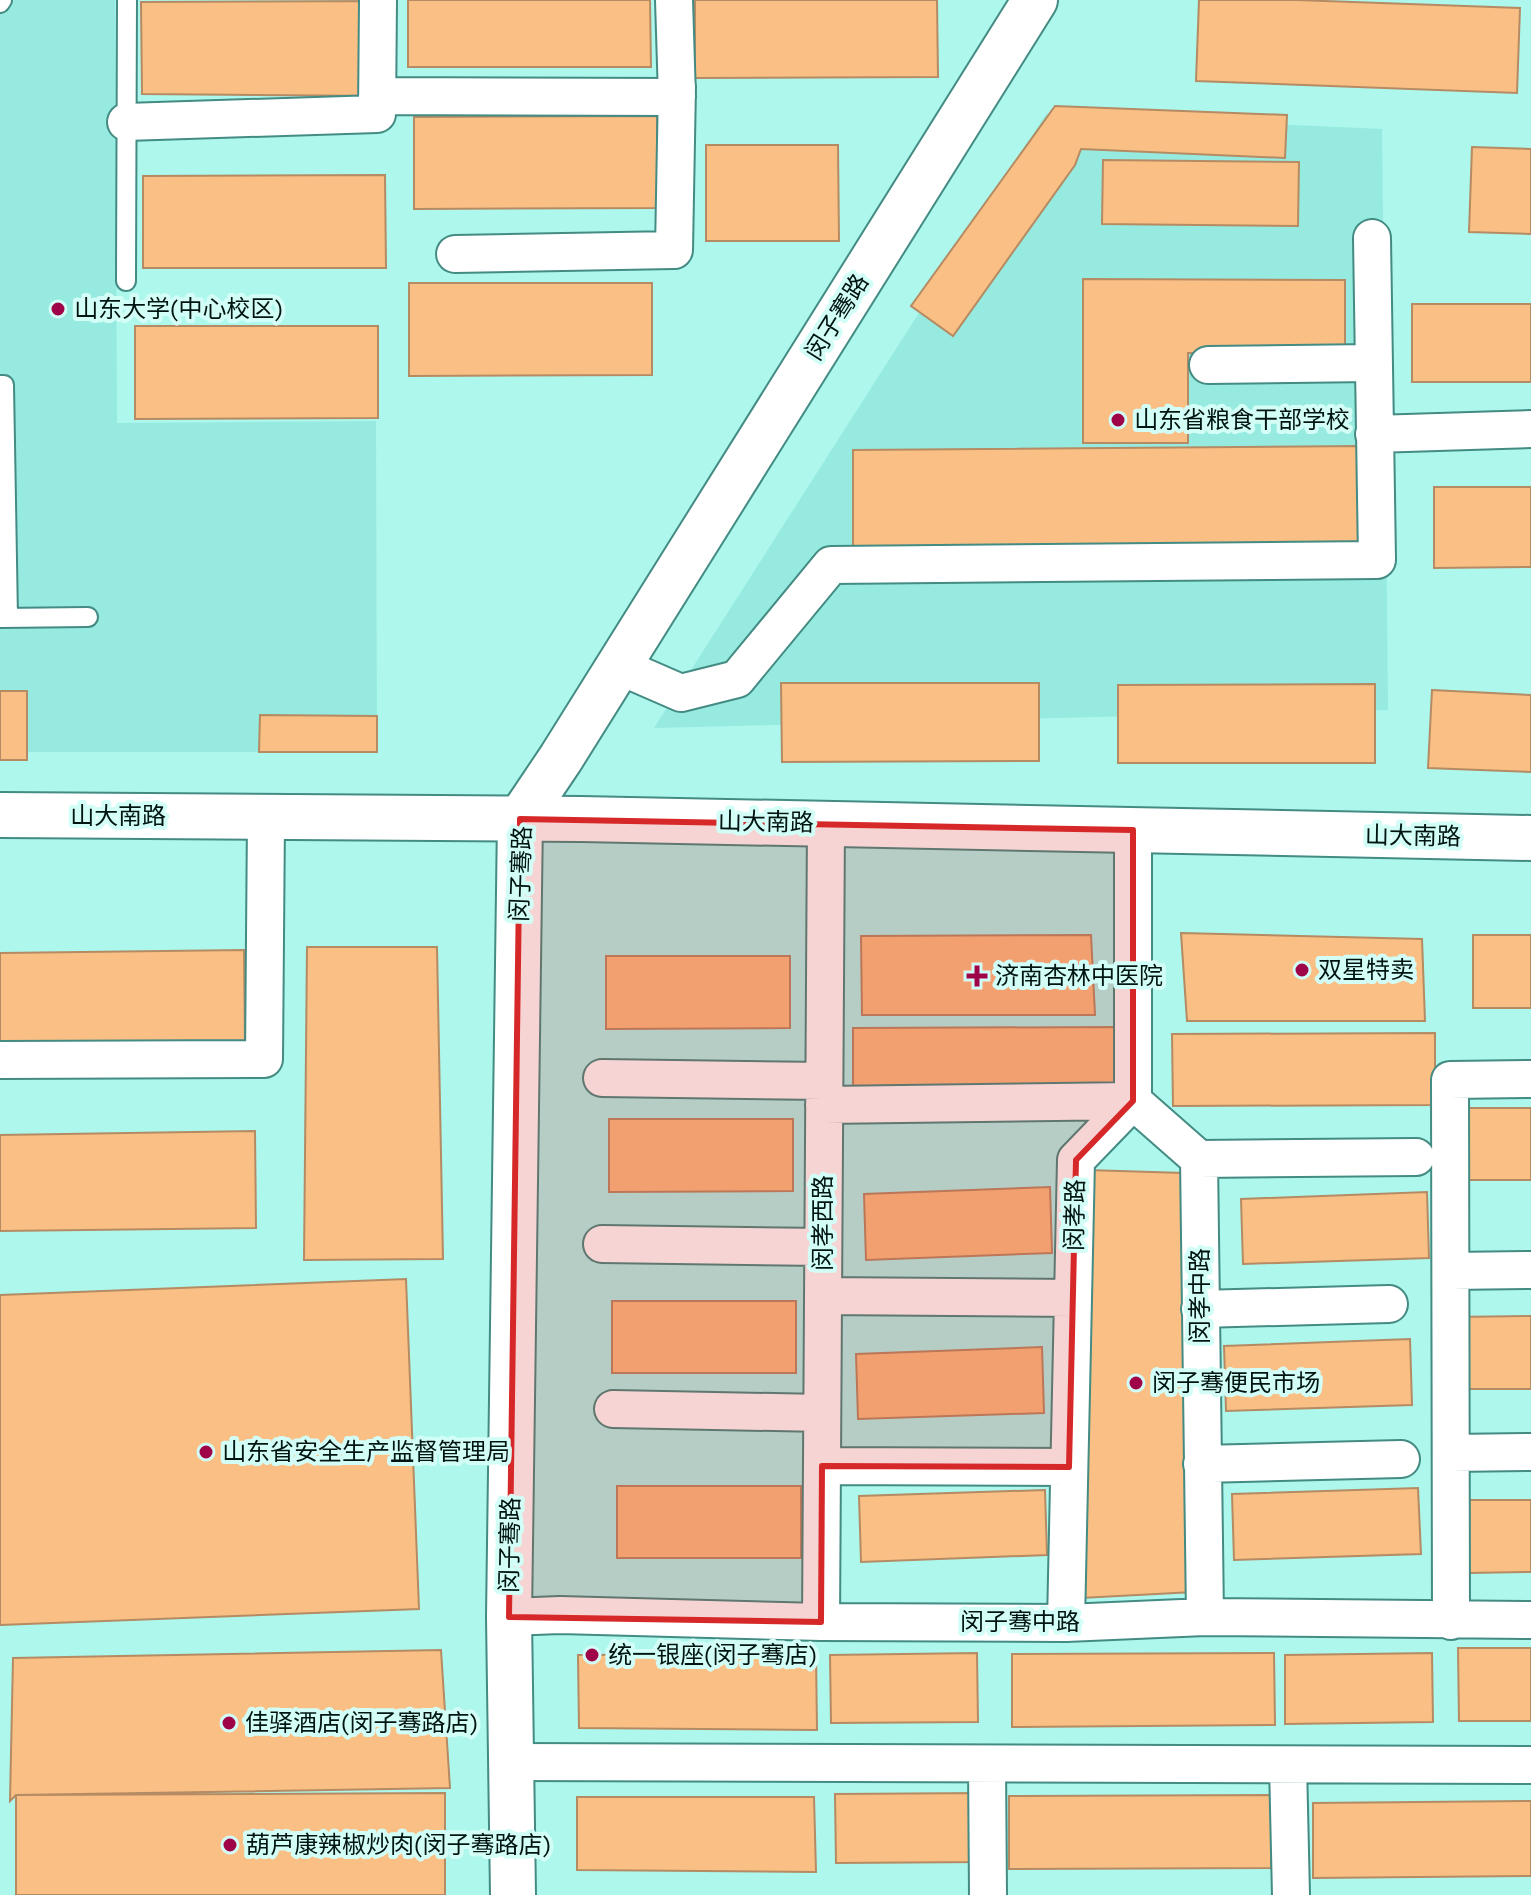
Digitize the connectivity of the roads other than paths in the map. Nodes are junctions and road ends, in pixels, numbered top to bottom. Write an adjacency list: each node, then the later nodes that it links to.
1 (127, 0): 7 (lane)
2 (378, 0): 6 (street)
3 (674, 0): 5 (street)
4 (1035, 0): 18 (street, 闵子骞路)
5 (677, 86): 6 (street); 9 (street)
6 (377, 96): 7 (street)
7 (126, 122): 10 (lane)
8 (1372, 238): 11 (street)
9 (455, 254)
10 (126, 281)
11 (1373, 363): 12 (street); 15 (street)
12 (1208, 365)
13 (0, 385): 17 (lane)
14 (1531, 429): 15 (street)
15 (1374, 434): 18 (street)
16 (88, 617): 17 (lane)
17 (4, 618)
18 (619, 666): 21 (street, 闵子骞路)
19 (0, 815): 20 (street, 山大南路)
20 (266, 817): 21 (street, 山大南路); 25 (street)
21 (520, 819): 22 (street, 山大南路); 48 (street, 闵子骞路)
22 (826, 823): 23 (street, 山大南路); 28 (street, 闵孝西路)
23 (1133, 830): 24 (street, 山大南路); 29 (street)
24 (1531, 838)
25 (0, 1060)
26 (602, 1078): 28 (street)
27 (1531, 1079): 35 (street)
28 (824, 1093): 29 (street); 33 (street, 闵孝西路)
29 (1133, 1101): 31 (street); 37 (street, 闵孝路)
30 (1416, 1157): 31 (street)
31 (1199, 1159): 39 (street, 闵孝中路)
32 (602, 1244): 33 (street)
33 (823, 1247): 36 (street, 闵孝西路)
34 (1531, 1270): 35 (street)
35 (1451, 1271): 43 (street)
36 (823, 1296): 37 (street); 41 (street, 闵孝西路)
37 (1073, 1298): 47 (street, 闵孝路)
38 (1389, 1304): 39 (street)
39 (1200, 1309): 45 (street, 闵孝中路)
40 (613, 1409): 41 (street)
41 (822, 1413): 46 (street, 闵孝西路)
42 (1531, 1452): 43 (street)
43 (1451, 1453): 51 (street)
44 (1401, 1459): 45 (street)
45 (1202, 1464): 49 (street, 闵孝中路)
46 (822, 1466): 47 (street); 52 (street, 闵孝西路)
47 (1069, 1467): 53 (street, 闵孝路)
48 (509, 1617): 52 (street, 闵子骞中路); 54 (street, 闵子骞路)
49 (1205, 1617): 51 (street, 闵子骞中路); 53 (street, 闵子骞中路)
50 (1531, 1620): 51 (street, 闵子骞中路)
51 (1451, 1621)
52 (821, 1622): 53 (street, 闵子骞中路)
53 (1066, 1623)
54 (511, 1762): 55 (street); 58 (street, 闵子骞路)
55 (987, 1764): 56 (street); 59 (street)
56 (1288, 1765): 57 (street); 60 (street)
57 (1531, 1765)
58 (513, 1895)
59 (988, 1895)
60 (1291, 1895)

